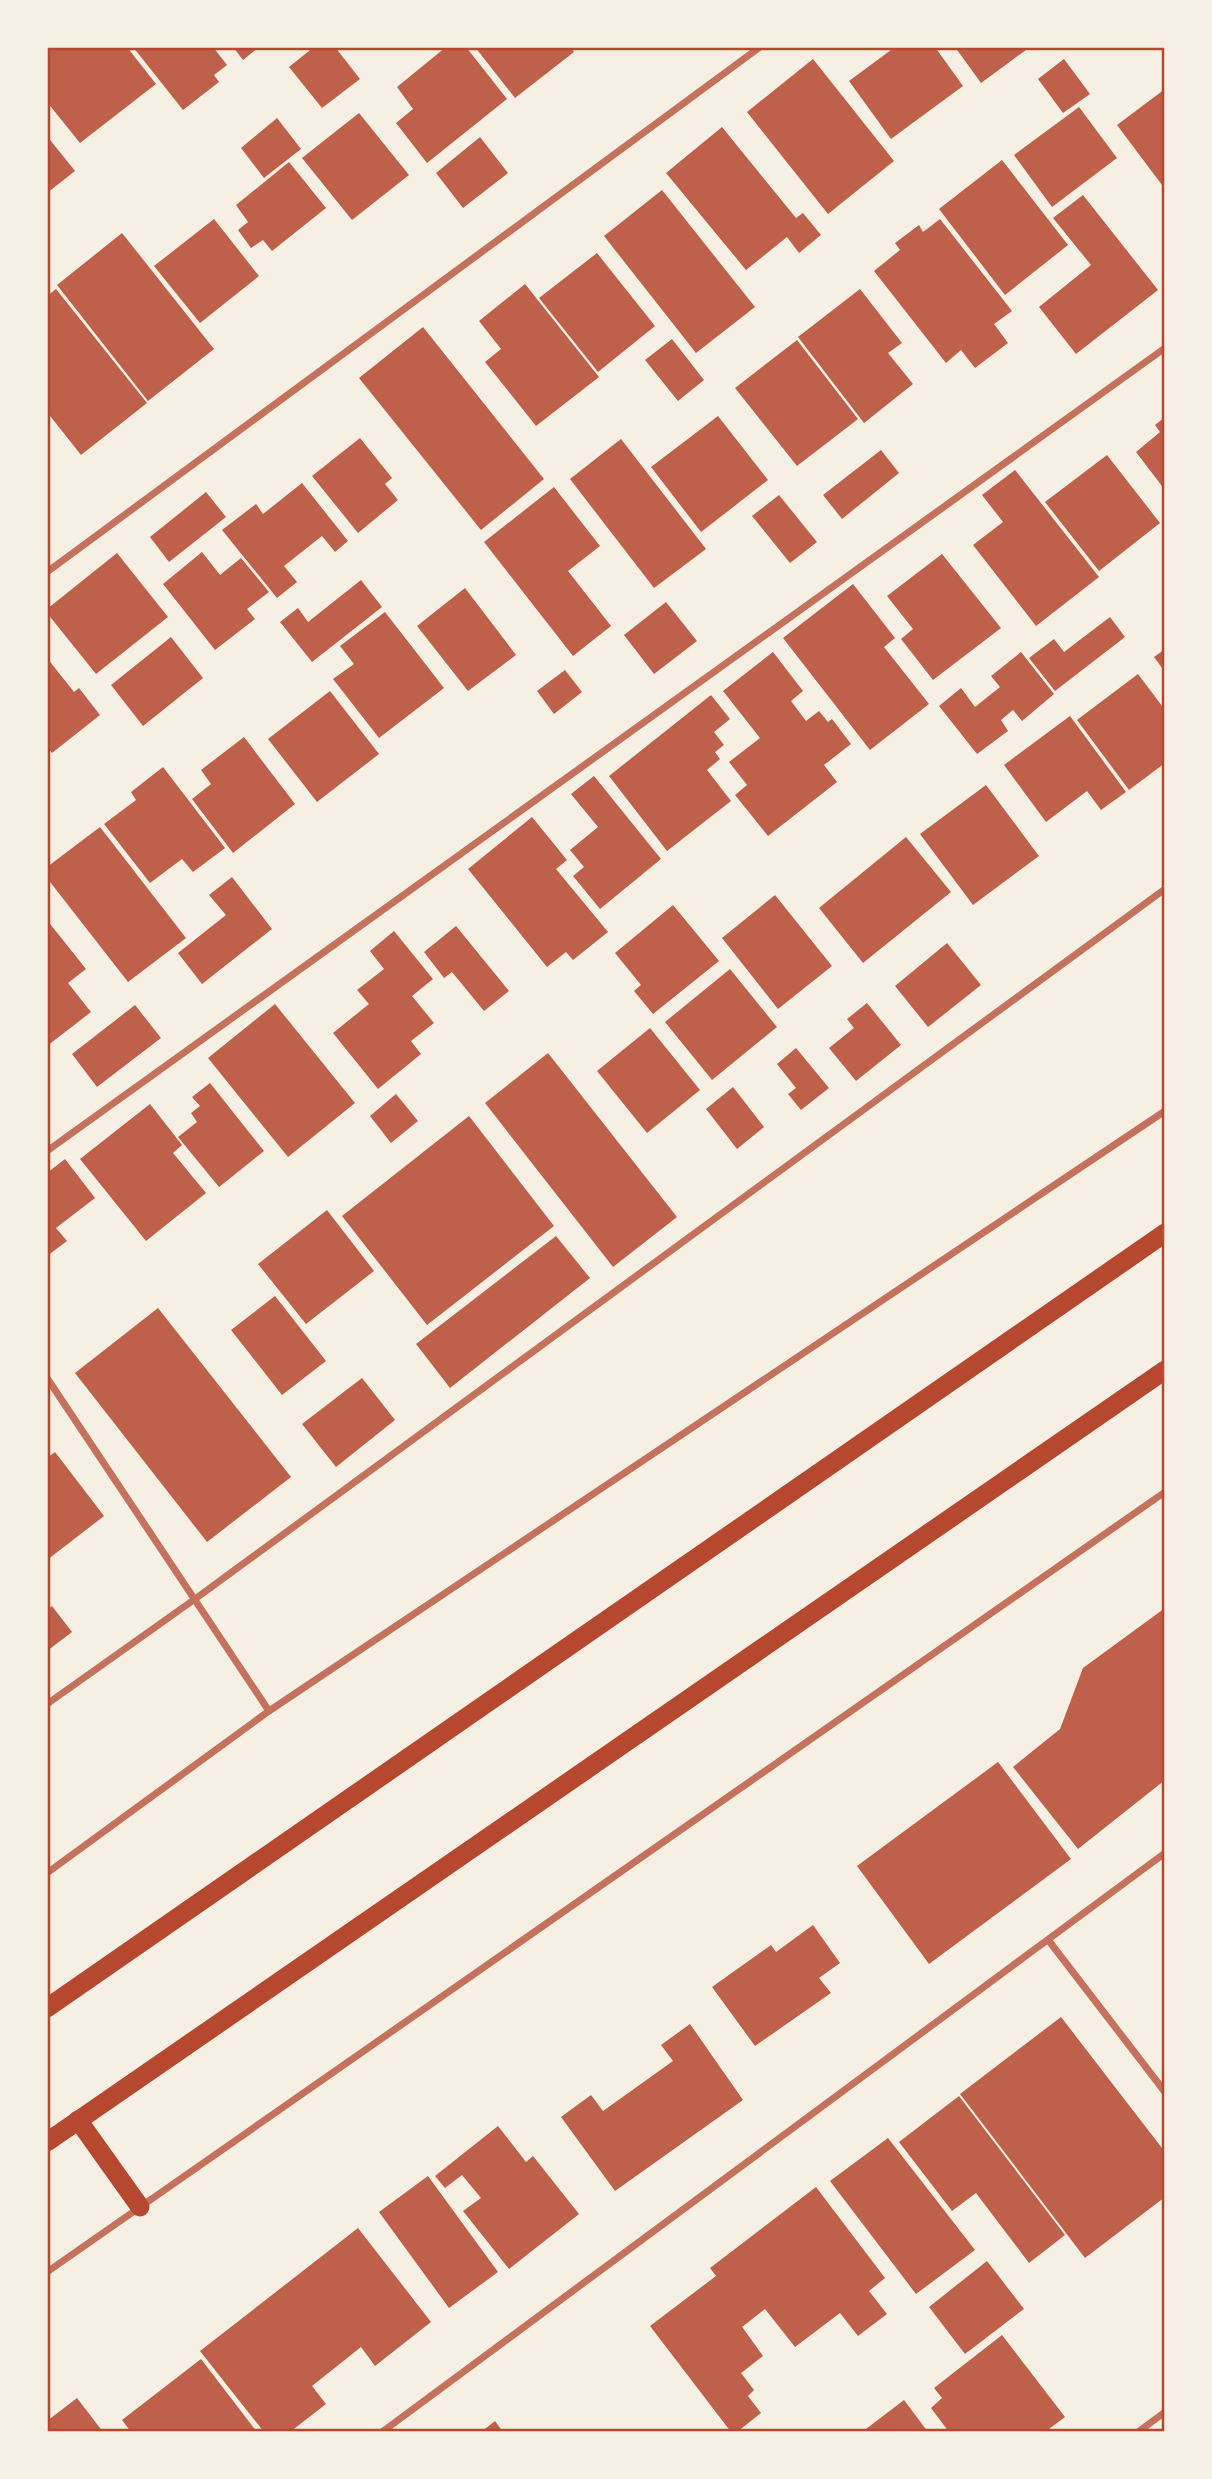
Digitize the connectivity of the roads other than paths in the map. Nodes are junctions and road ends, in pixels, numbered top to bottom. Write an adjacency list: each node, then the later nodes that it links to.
1 (760, 47): 3 (street)
2 (1165, 348): 6 (street)
3 (47, 572)
4 (1165, 890): 11 (street)
5 (1165, 1111): 13 (street)
6 (47, 1152)
7 (1165, 1233): 17 (highway)
8 (1165, 1370): 19 (highway)
9 (47, 1378): 11 (street)
10 (1165, 1492): 21 (street)
11 (195, 1599): 12 (street); 13 (street)
12 (47, 1704)
13 (269, 1711): 15 (street)
14 (1165, 1853): 16 (street)
15 (47, 1874)
16 (1049, 1941): 18 (street); 24 (street)
17 (47, 2008)
18 (1165, 2092)
19 (78, 2120): 20 (highway); 21 (highway)
20 (47, 2142)
21 (140, 2207): 22 (street)
22 (47, 2273)
23 (1165, 2412): 25 (street)
24 (382, 2432)
25 (1138, 2432)

